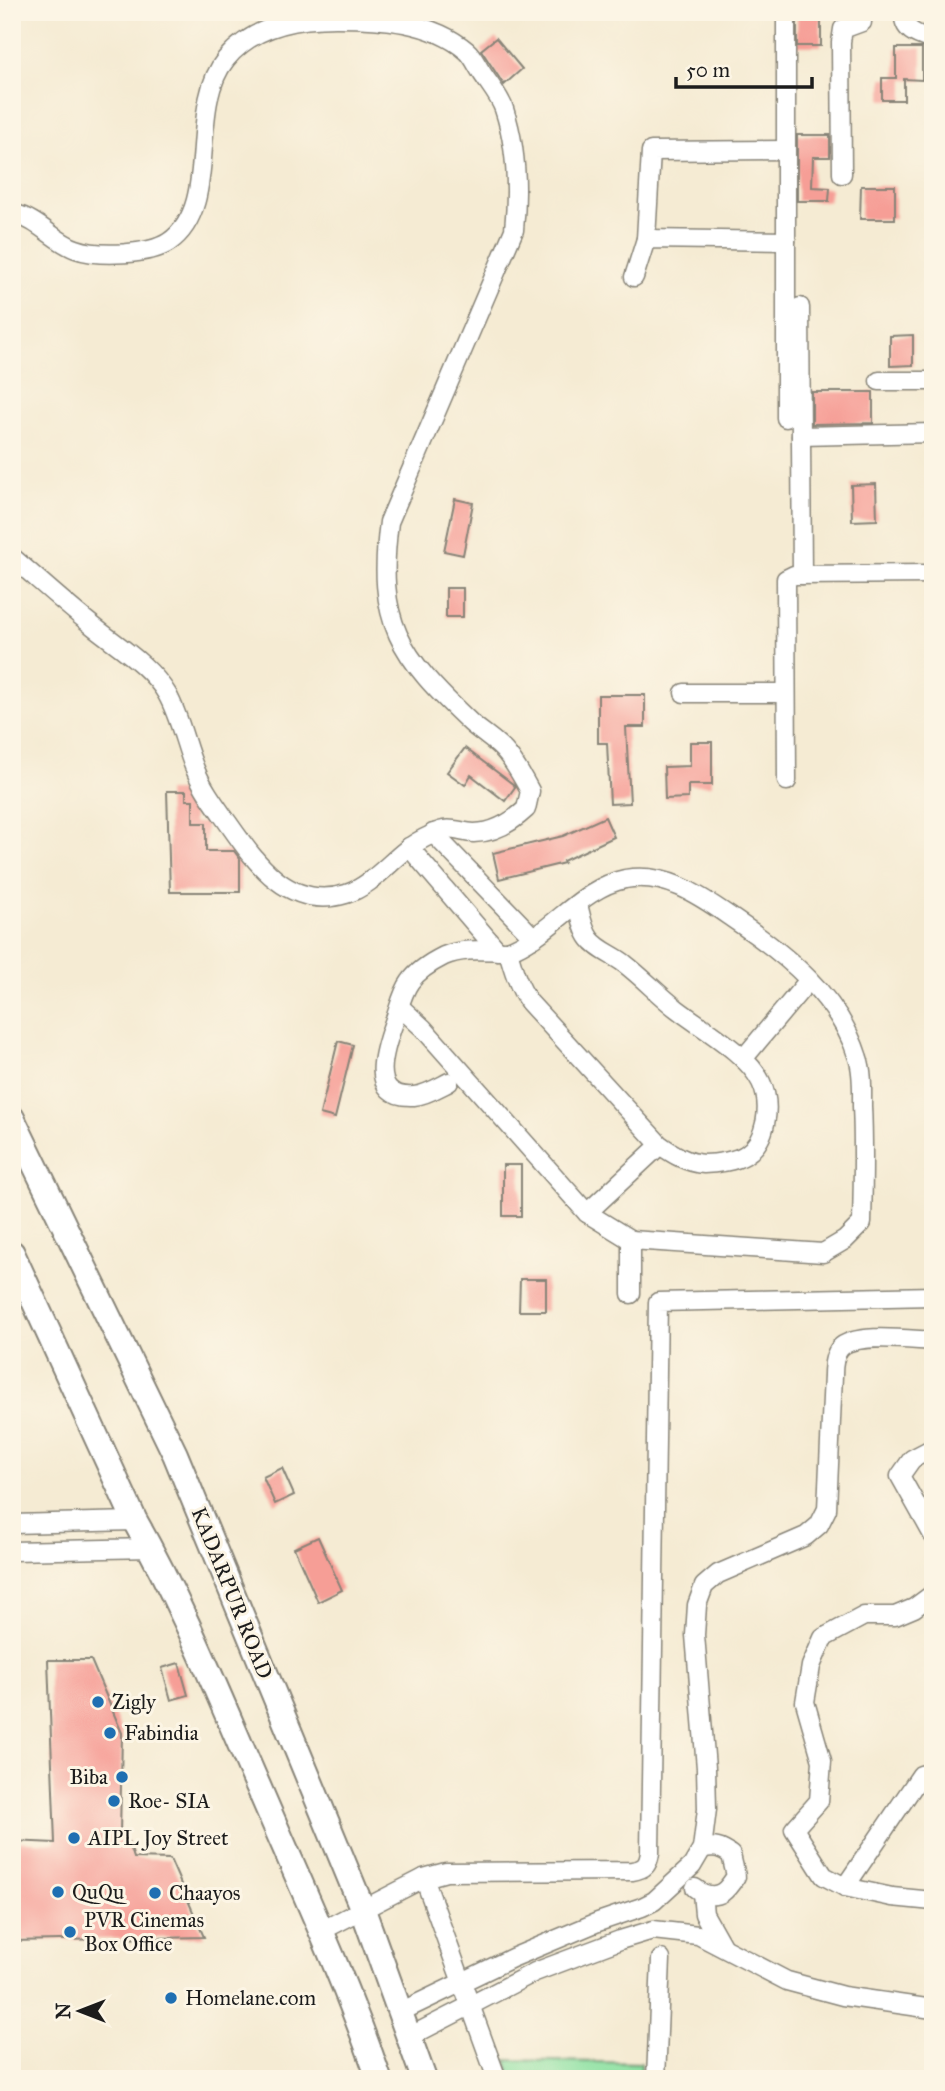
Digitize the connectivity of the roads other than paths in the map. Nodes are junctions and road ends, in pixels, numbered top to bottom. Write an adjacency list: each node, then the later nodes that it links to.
1 (786, 12): 5 (street)
2 (862, 12): 6 (street)
3 (904, 12): 4 (street)
4 (933, 40)
5 (786, 150): 8 (street); 9 (street)
6 (842, 174)
7 (12, 213): 23 (street)
8 (646, 239): 9 (street); 10 (street)
9 (786, 241): 14 (street)
10 (634, 277)
11 (800, 307): 16 (street)
12 (933, 381): 13 (street)
13 (879, 382)
14 (786, 418)
15 (933, 433): 16 (street)
16 (801, 436): 19 (street)
17 (12, 557): 24 (street)
18 (933, 574): 19 (street)
19 (802, 575): 21 (street)
20 (684, 693): 21 (street)
21 (786, 693): 22 (street)
22 (787, 781)
23 (433, 834): 24 (street); 26 (street)
24 (409, 847): 27 (street)
25 (578, 904): 26 (street); 28 (street); 30 (street)
26 (534, 938): 27 (street)
27 (503, 951): 29 (street); 33 (street)
28 (809, 980): 30 (street); 35 (street)
29 (400, 1007): 31 (street); 34 (street)
30 (743, 1059): 33 (street)
31 (449, 1082)
32 (12, 1118): 56 (street, KADARPUR ROAD)
33 (660, 1146): 34 (street)
34 (587, 1213): 35 (street)
35 (631, 1240): 37 (street)
36 (12, 1253): 41 (street)
37 (631, 1294)
38 (933, 1296): 52 (street)
39 (933, 1341): 50 (street)
40 (933, 1448): 44 (street)
41 (135, 1521): 42 (street); 45 (street)
42 (56, 1523): 43 (street); 46 (street)
43 (12, 1524)
44 (933, 1535)
45 (150, 1548): 46 (street); 57 (street)
46 (56, 1550): 47 (street)
47 (12, 1551)
48 (933, 1594): 53 (street)
49 (933, 1772): 53 (street)
50 (702, 1849): 51 (street); 54 (street)
51 (692, 1866): 54 (street); 58 (street)
52 (424, 1878): 56 (street); 64 (street)
53 (845, 1887): 55 (street)
54 (702, 1893): 59 (street)
55 (933, 1901)
56 (363, 1910): 57 (street); 67 (street, KADARPUR ROAD)
57 (321, 1931): 69 (street)
58 (570, 1934): 60 (street); 61 (street)
59 (724, 1949): 60 (street); 66 (street)
60 (579, 1955): 63 (street)
61 (512, 1958): 63 (street); 64 (street)
62 (660, 1959): 72 (street)
63 (521, 1979): 65 (street)
64 (461, 1983): 65 (street); 67 (street)
65 (471, 2005): 68 (street); 71 (street)
66 (933, 2009)
67 (400, 2012): 68 (street, KADARPUR ROAD)
68 (409, 2037): 70 (street, KADARPUR ROAD)
69 (379, 2079)
70 (424, 2079)
71 (497, 2079)
72 (656, 2079)

